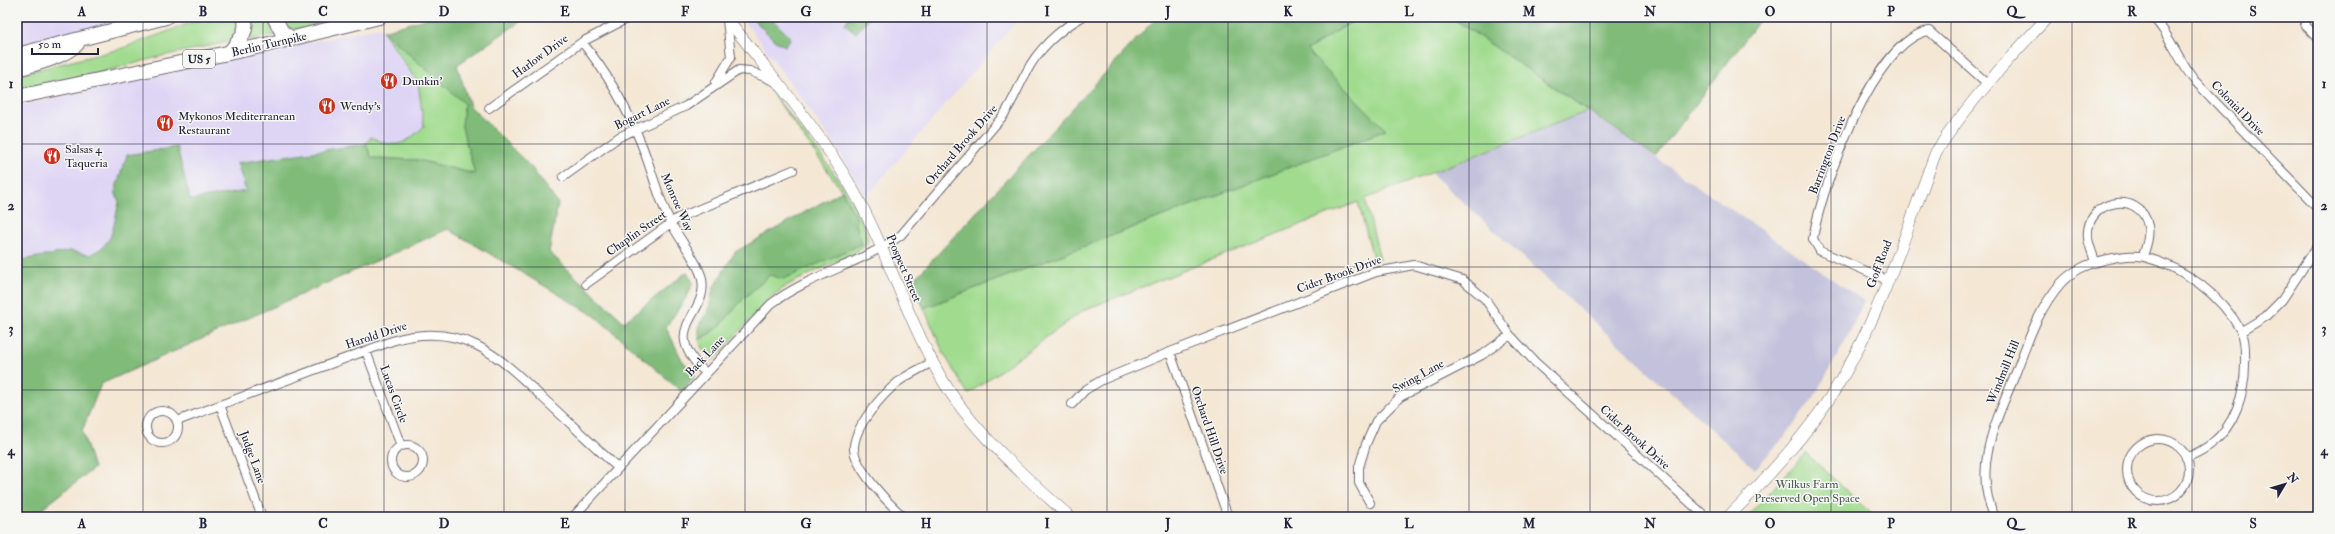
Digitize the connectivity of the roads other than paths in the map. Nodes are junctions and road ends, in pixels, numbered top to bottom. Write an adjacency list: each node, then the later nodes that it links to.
1 (166, 17): 11 (highway)
2 (244, 17): 15 (highway)
3 (274, 17): 13 (highway)
4 (379, 17): 13 (highway, Berlin Turnpike / US 5)
5 (630, 17): 14 (street, Harlow Drive)
6 (1082, 17): 29 (street, Orchard Brook Drive)
7 (2048, 17): 19 (main road, Goff Road)
8 (2154, 17): 26 (street, Colonial Drive)
9 (727, 18): 18 (main road, Prospect Street); 20 (street, Bogart Lane)
10 (2304, 26): 12 (street)
11 (84, 38): 16 (highway); 17 (highway)
12 (2318, 38)
13 (292, 39): 15 (highway, Berlin Turnpike / US 5)
14 (582, 42): 22 (street, Harlow Drive); 23 (street, Monroe Way)
15 (229, 53): 21 (highway, Berlin Turnpike / US 5)
16 (17, 55)
17 (17, 69)
18 (776, 82): 20 (street, Bogart Lane); 29 (main road, Prospect Street)
19 (1988, 84): 32 (main road, Goff Road); 32 (street, Barrington Drive)
20 (712, 88): 23 (street, Bogart Lane)
21 (17, 97)
22 (489, 108)
23 (634, 128): 25 (street, Bogart Lane); 27 (street, Monroe Way)
24 (793, 170): 27 (street, Chaplin Street)
25 (563, 177)
26 (2318, 208)
27 (671, 223): 33 (street, Chaplin Street); 39 (street, Monroe Way)
28 (2318, 245): 34 (street)
29 (882, 247): 38 (main road, Prospect Street); 39 (street, Back Lane)
30 (2143, 256): 31 (street, Windmill Hill); 31 (street); 34 (street, Windmill Hill)
31 (2095, 262): 56 (street, Windmill Hill)
32 (1887, 280): 55 (main road, Goff Road)
33 (586, 284)
34 (2242, 332): 44 (street, Windmill Hill)
35 (1510, 335): 37 (street, Cider Brook Drive); 46 (street, Swing Lane); 54 (street, Cider Brook Drive)
36 (366, 351): 41 (street, Harold Drive); 43 (street, Lucas Circle); 45 (street, Harold Drive)
37 (1170, 352): 40 (street, Cider Brook Drive); 53 (street, Orchard Hill Drive)
38 (932, 362): 47 (street); 52 (main road, Prospect Street)
39 (706, 373): 45 (street, Back Lane)
40 (1072, 404)
41 (220, 405): 42 (street, Harold Drive); 48 (street, Judge Lane)
42 (177, 421): 42 (street)
43 (401, 446): 43 (street)
44 (2186, 458): 44 (street)
45 (618, 468): 49 (street, Back Lane)
46 (1370, 503)
47 (897, 511): 50 (street); 51 (street)
48 (262, 517)
49 (572, 517)
50 (890, 517)
51 (904, 517)
52 (1070, 517)
53 (1228, 517)
54 (1706, 517)
55 (1728, 517)
56 (1995, 517)

